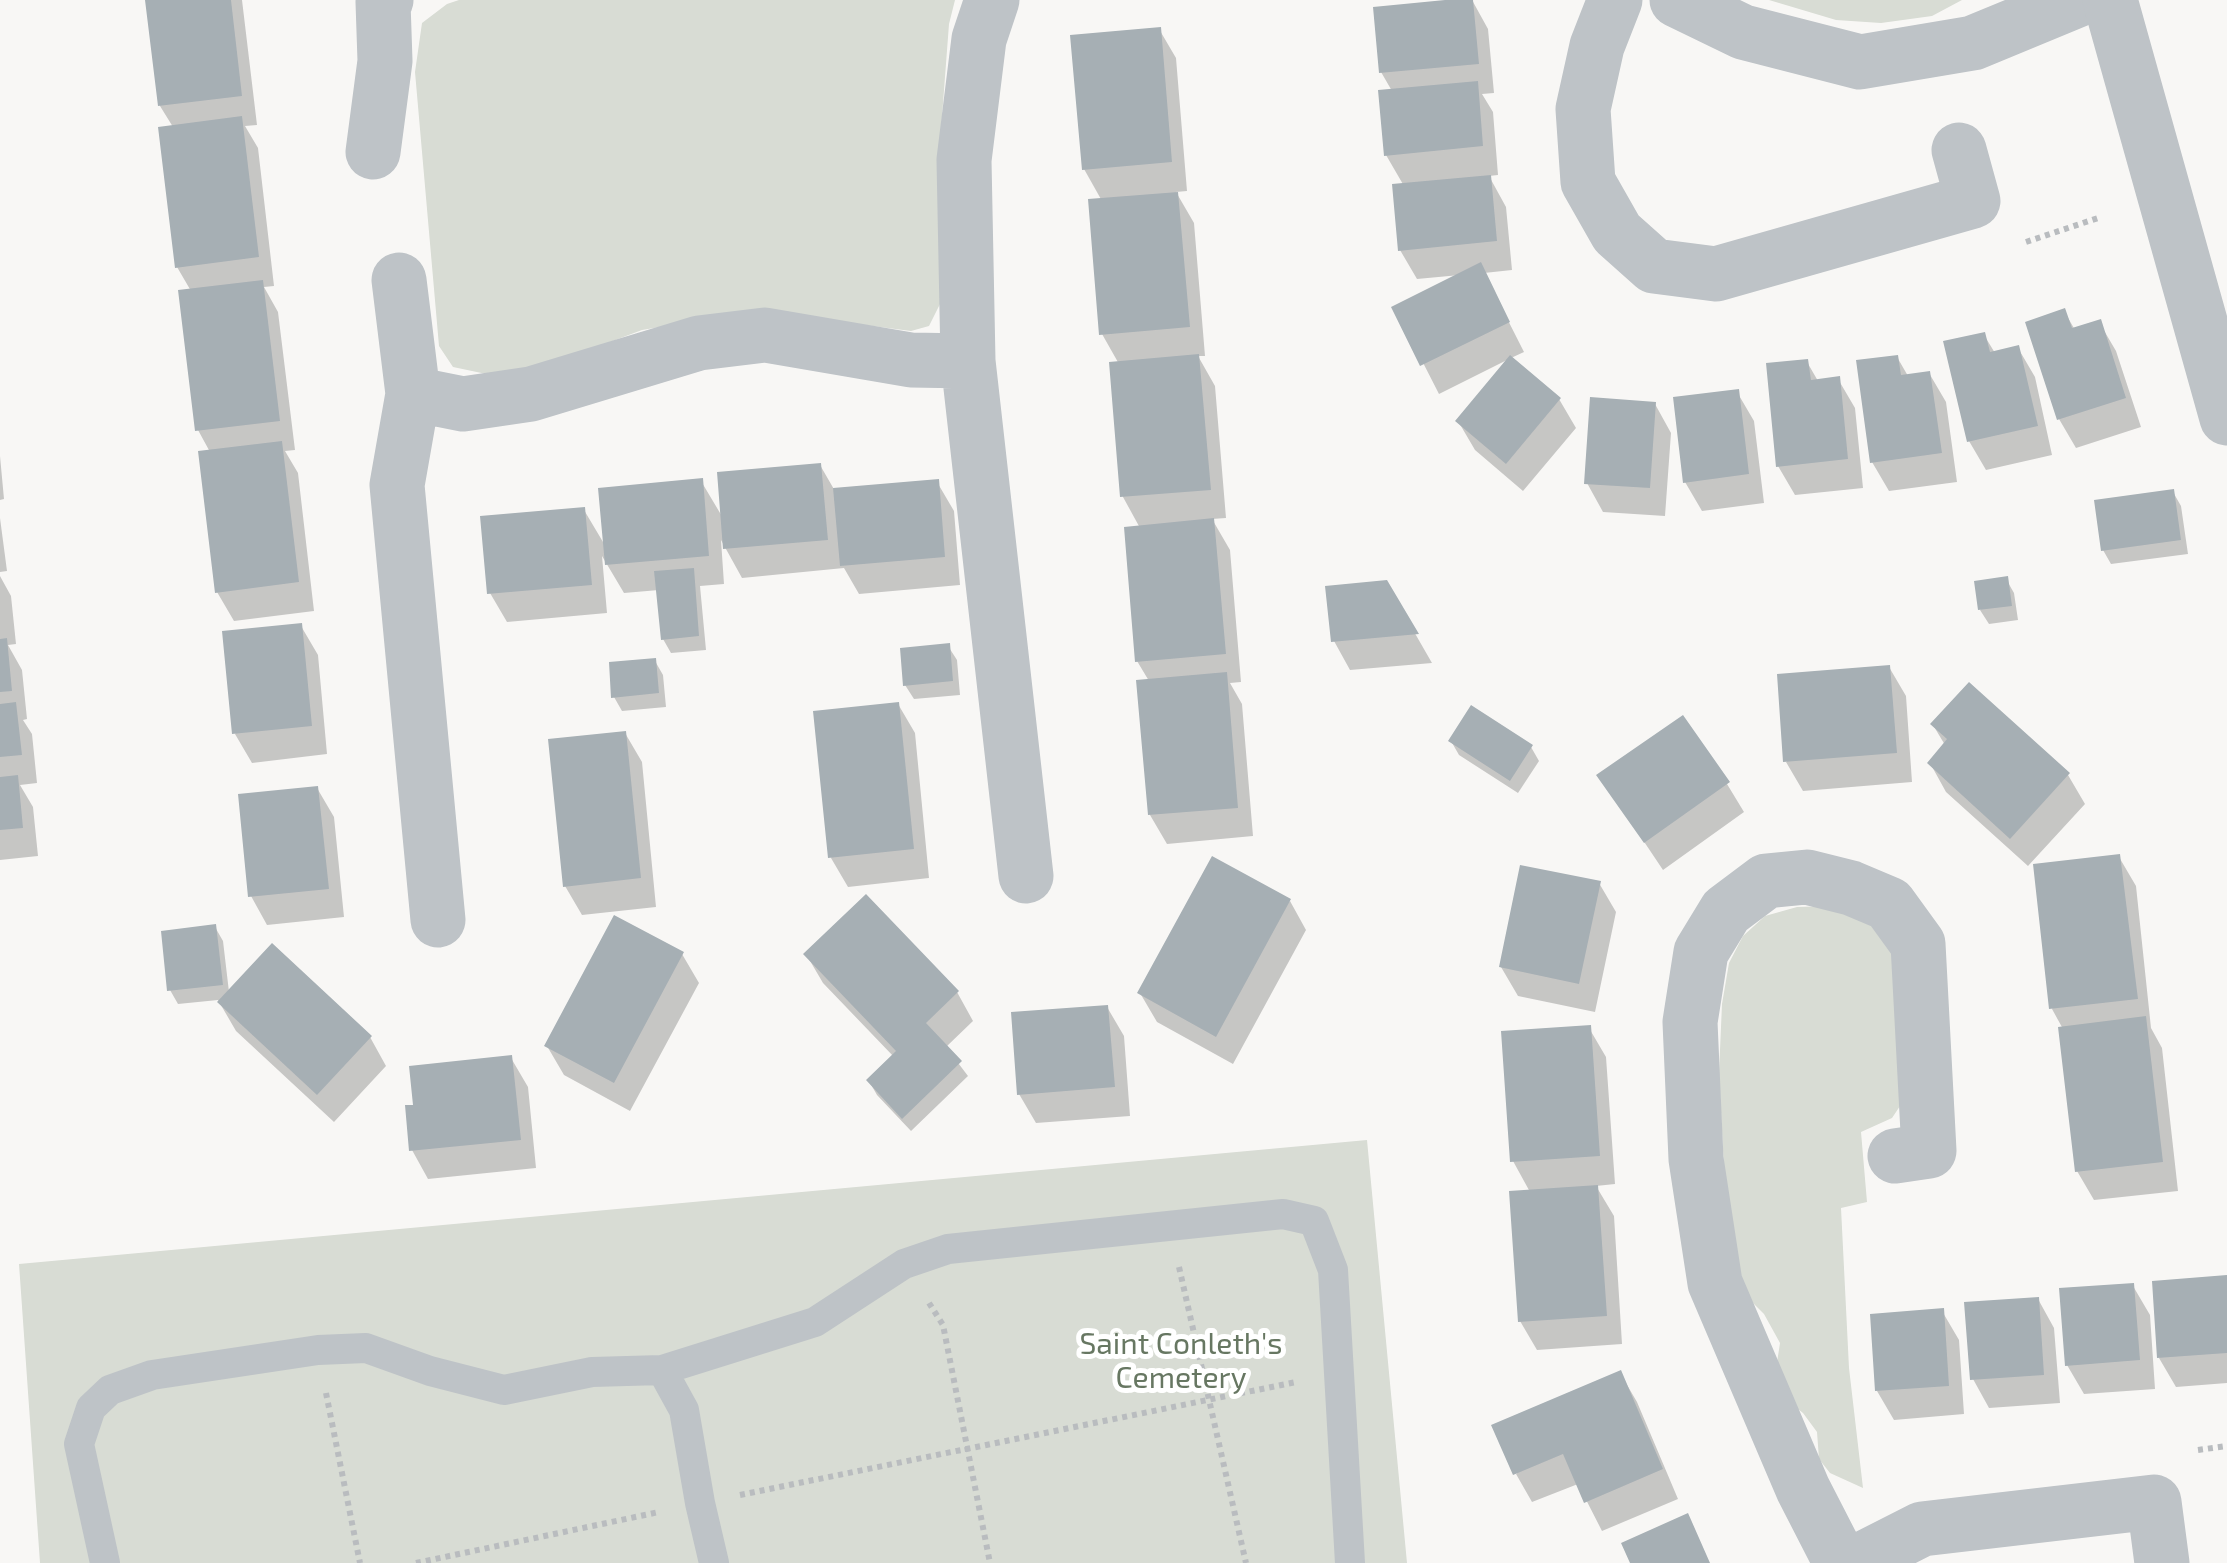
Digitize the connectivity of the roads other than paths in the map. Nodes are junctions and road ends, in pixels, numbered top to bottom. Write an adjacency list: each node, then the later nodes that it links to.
1 (383, 0): 8 (street)
2 (992, 0): 10 (street)
3 (1615, 0): 7 (street)
4 (1677, 0): 5 (street)
5 (2077, 0)
6 (2110, 0): 12 (street)
7 (1959, 150)
8 (373, 152)
9 (399, 280): 11 (street)
10 (968, 361): 11 (street); 13 (street)
11 (412, 394): 14 (street)
12 (2227, 418)
13 (1026, 876)
14 (438, 920)
15 (1895, 1156): 20 (street)
16 (662, 1370): 17 (lane); 18 (lane); 19 (lane)
17 (105, 1563)
18 (714, 1563)
19 (1350, 1563)
20 (1842, 1563)
21 (1855, 1563): 22 (street)
22 (2162, 1563)

